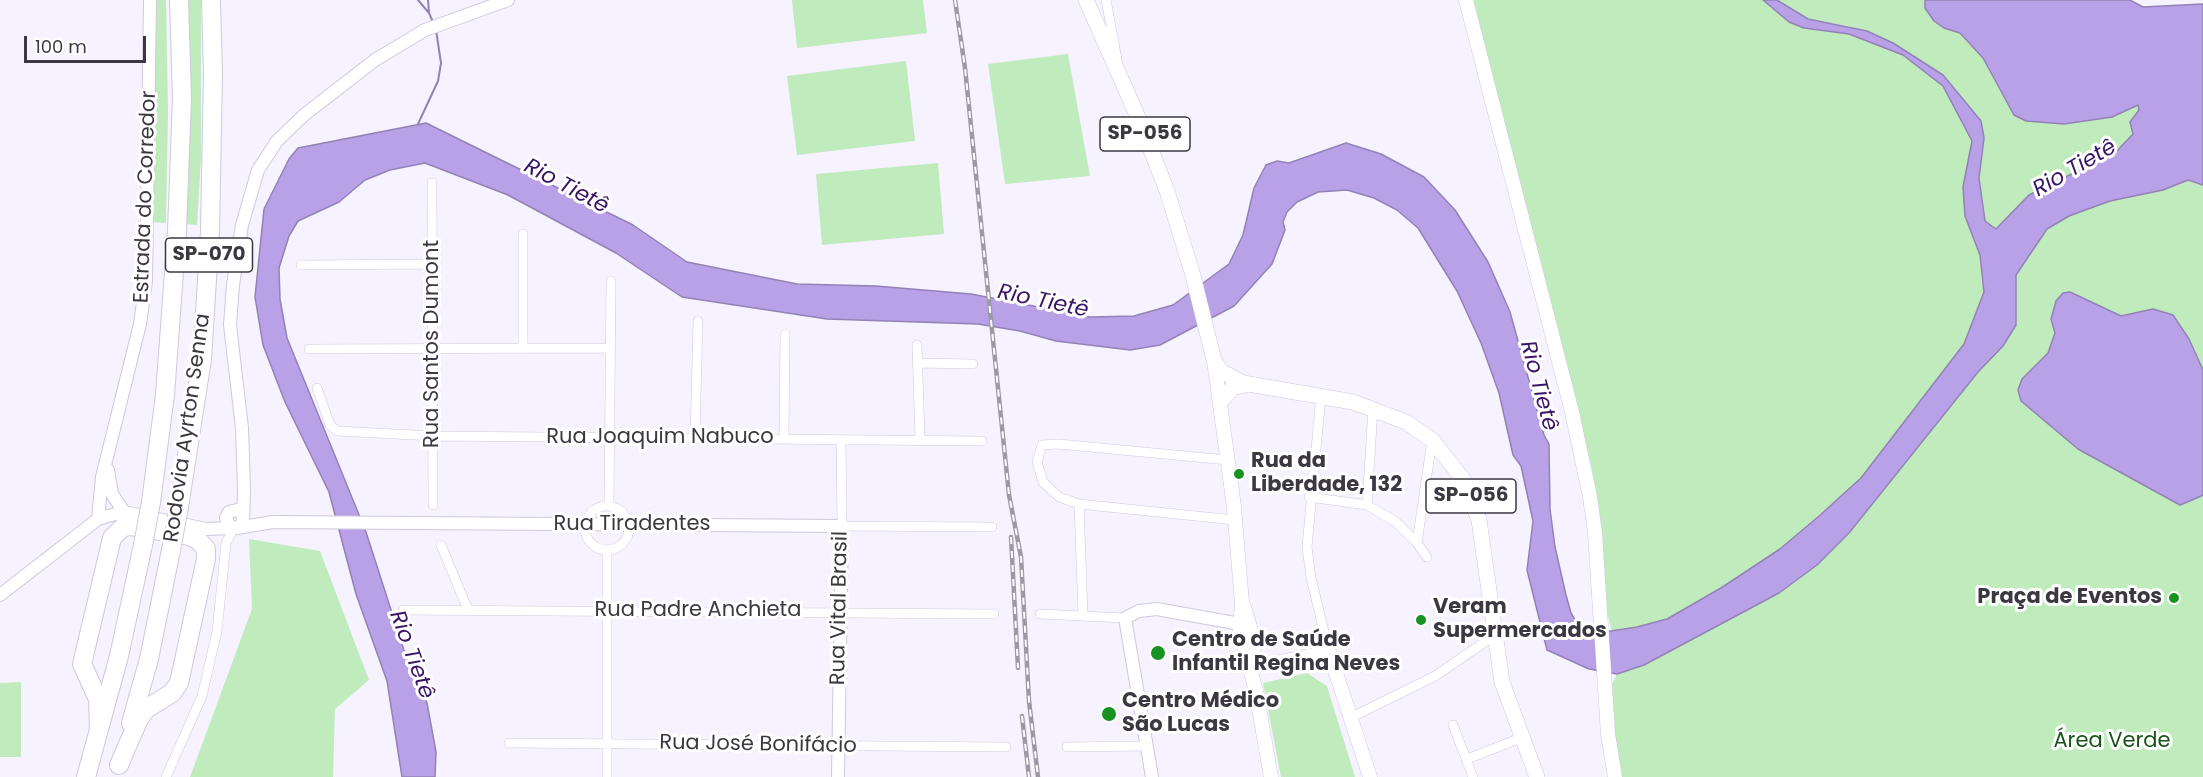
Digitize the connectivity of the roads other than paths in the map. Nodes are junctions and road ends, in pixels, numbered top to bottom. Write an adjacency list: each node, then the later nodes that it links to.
1 (150, 0): 40 (street, Estrada do Corredor)
2 (179, 0): 75 (highway, Rodovia Ayrton Senna / SP-070, bridge)
3 (211, 0): 76 (highway, Rodovia Ayrton Senna / SP-070, bridge)
4 (508, 0): 47 (street)
5 (1086, 0): 8 (main road, SP-056)
6 (1106, 0): 8 (street)
7 (1466, 0): 84 (main road)
8 (1120, 80): 19 (main road, SP-056)
9 (432, 183): 11 (street, Rua Santos Dumont)
10 (523, 234): 17 (street)
11 (432, 264): 12 (street); 21 (street, Rua Santos Dumont)
12 (301, 265)
13 (611, 281): 18 (street)
14 (698, 321): 33 (street)
15 (785, 334): 34 (street)
16 (917, 345): 22 (street)
17 (523, 348): 18 (street); 21 (street)
18 (611, 348): 32 (street)
19 (1211, 348): 24 (main road, SP-056); 30 (main road)
20 (309, 349): 21 (street)
21 (434, 349): 31 (street, Rua Santos Dumont)
22 (919, 363): 23 (street); 35 (street)
23 (973, 364)
24 (1224, 374): 25 (main road, SP-056); 28 (main road)
25 (1249, 384): 27 (main road, SP-056); 28 (main road)
26 (317, 388): 31 (street, Rua Joaquim Nabuco)
27 (1321, 395): 29 (main road, SP-056); 41 (street)
28 (1224, 398): 30 (main road)
29 (1373, 408): 37 (main road, SP-056); 45 (street)
30 (1224, 434): 39 (main road)
31 (433, 436): 32 (street, Rua Joaquim Nabuco); 42 (street, Rua Santos Dumont)
32 (609, 438): 33 (street, Rua Joaquim Nabuco); 44 (street)
33 (695, 438): 34 (street, Rua Joaquim Nabuco)
34 (784, 439): 36 (street, Rua Joaquim Nabuco)
35 (920, 439): 36 (street, Rua Joaquim Nabuco); 38 (street, Rua Joaquim Nabuco)
36 (841, 440): 54 (street, Rua Vital Brasil)
37 (1432, 440): 57 (street); 72 (main road, SP-056)
38 (982, 441)
39 (1228, 459): 43 (street); 49 (main road)
40 (106, 463): 46 (street, Estrada do Corredor); 48 (street, Estrada do Corredor)
41 (1310, 497): 45 (street); 74 (street)
42 (433, 504)
43 (1079, 504): 49 (street); 69 (street)
44 (609, 505): 52 (street); 53 (street)
45 (1367, 505): 57 (street)
46 (124, 512): 48 (street); 51 (street, Rua Tiradentes)
47 (235, 514): 50 (street, Rua Tiradentes); 51 (street); 56 (street)
48 (98, 519): 61 (street)
49 (1235, 520): 62 (main road)
50 (273, 522): 52 (street, Rua Tiradentes); 56 (street, Rua Tiradentes)
51 (194, 525): 56 (street, Rua Tiradentes)
52 (585, 526): 53 (street, Rua Tiradentes); 59 (street)
53 (630, 526): 54 (street, Rua Tiradentes); 59 (street)
54 (842, 526): 55 (street, Rua Tiradentes); 66 (street, Rua Vital Brasil)
55 (992, 527)
56 (234, 528): 95 (street)
57 (1417, 543): 60 (street)
58 (441, 545): 64 (street)
59 (607, 550): 65 (street)
60 (1427, 557)
61 (0, 595)
62 (1242, 603): 71 (main road); 73 (main road)
63 (403, 610): 64 (street, Rua Padre Anchieta)
64 (468, 610): 65 (street, Rua Padre Anchieta)
65 (608, 611): 66 (street, Rua Padre Anchieta); 87 (street)
66 (840, 612): 67 (street, Rua Padre Anchieta); 88 (street, Rua Vital Brasil)
67 (994, 614)
68 (1040, 614): 69 (street)
69 (1083, 616): 70 (street)
70 (1125, 618): 71 (street); 89 (street)
71 (1240, 624): 73 (main road); 79 (main road)
72 (1495, 635): 81 (street); 85 (main road, SP-056)
73 (1253, 651): 77 (main road)
74 (1329, 652): 77 (main road); 81 (main road)
75 (119, 656): 78 (highway); 83 (highway, Rodovia Ayrton Senna / SP-070)
76 (149, 659): 80 (highway); 93 (highway, Rodovia Ayrton Senna / SP-070)
77 (1265, 665): 79 (main road)
78 (86, 675): 80 (highway); 83 (highway)
79 (1256, 691): 99 (main road)
80 (164, 697): 93 (highway)
81 (1352, 717): 100 (main road)
82 (1453, 725): 92 (street)
83 (99, 730): 94 (highway, Rodovia Ayrton Senna / SP-070)
84 (1608, 734): 103 (main road); 104 (main road)
85 (1521, 738): 92 (street); 102 (main road, SP-056)
86 (509, 743): 87 (street, Rua José Bonifácio)
87 (606, 743): 88 (street, Rua José Bonifácio); 96 (street)
88 (837, 745): 90 (street, Rua José Bonifácio); 97 (street, Rua Vital Brasil)
89 (1146, 746): 91 (street); 98 (street)
90 (1006, 747)
91 (1067, 747)
92 (1467, 759): 101 (street)
93 (118, 771)
94 (86, 777)
95 (166, 777)
96 (606, 777)
97 (837, 777)
98 (1152, 777)
99 (1271, 777)
100 (1370, 777)
101 (1473, 777)
102 (1537, 777)
103 (1605, 777)
104 (1615, 777)

